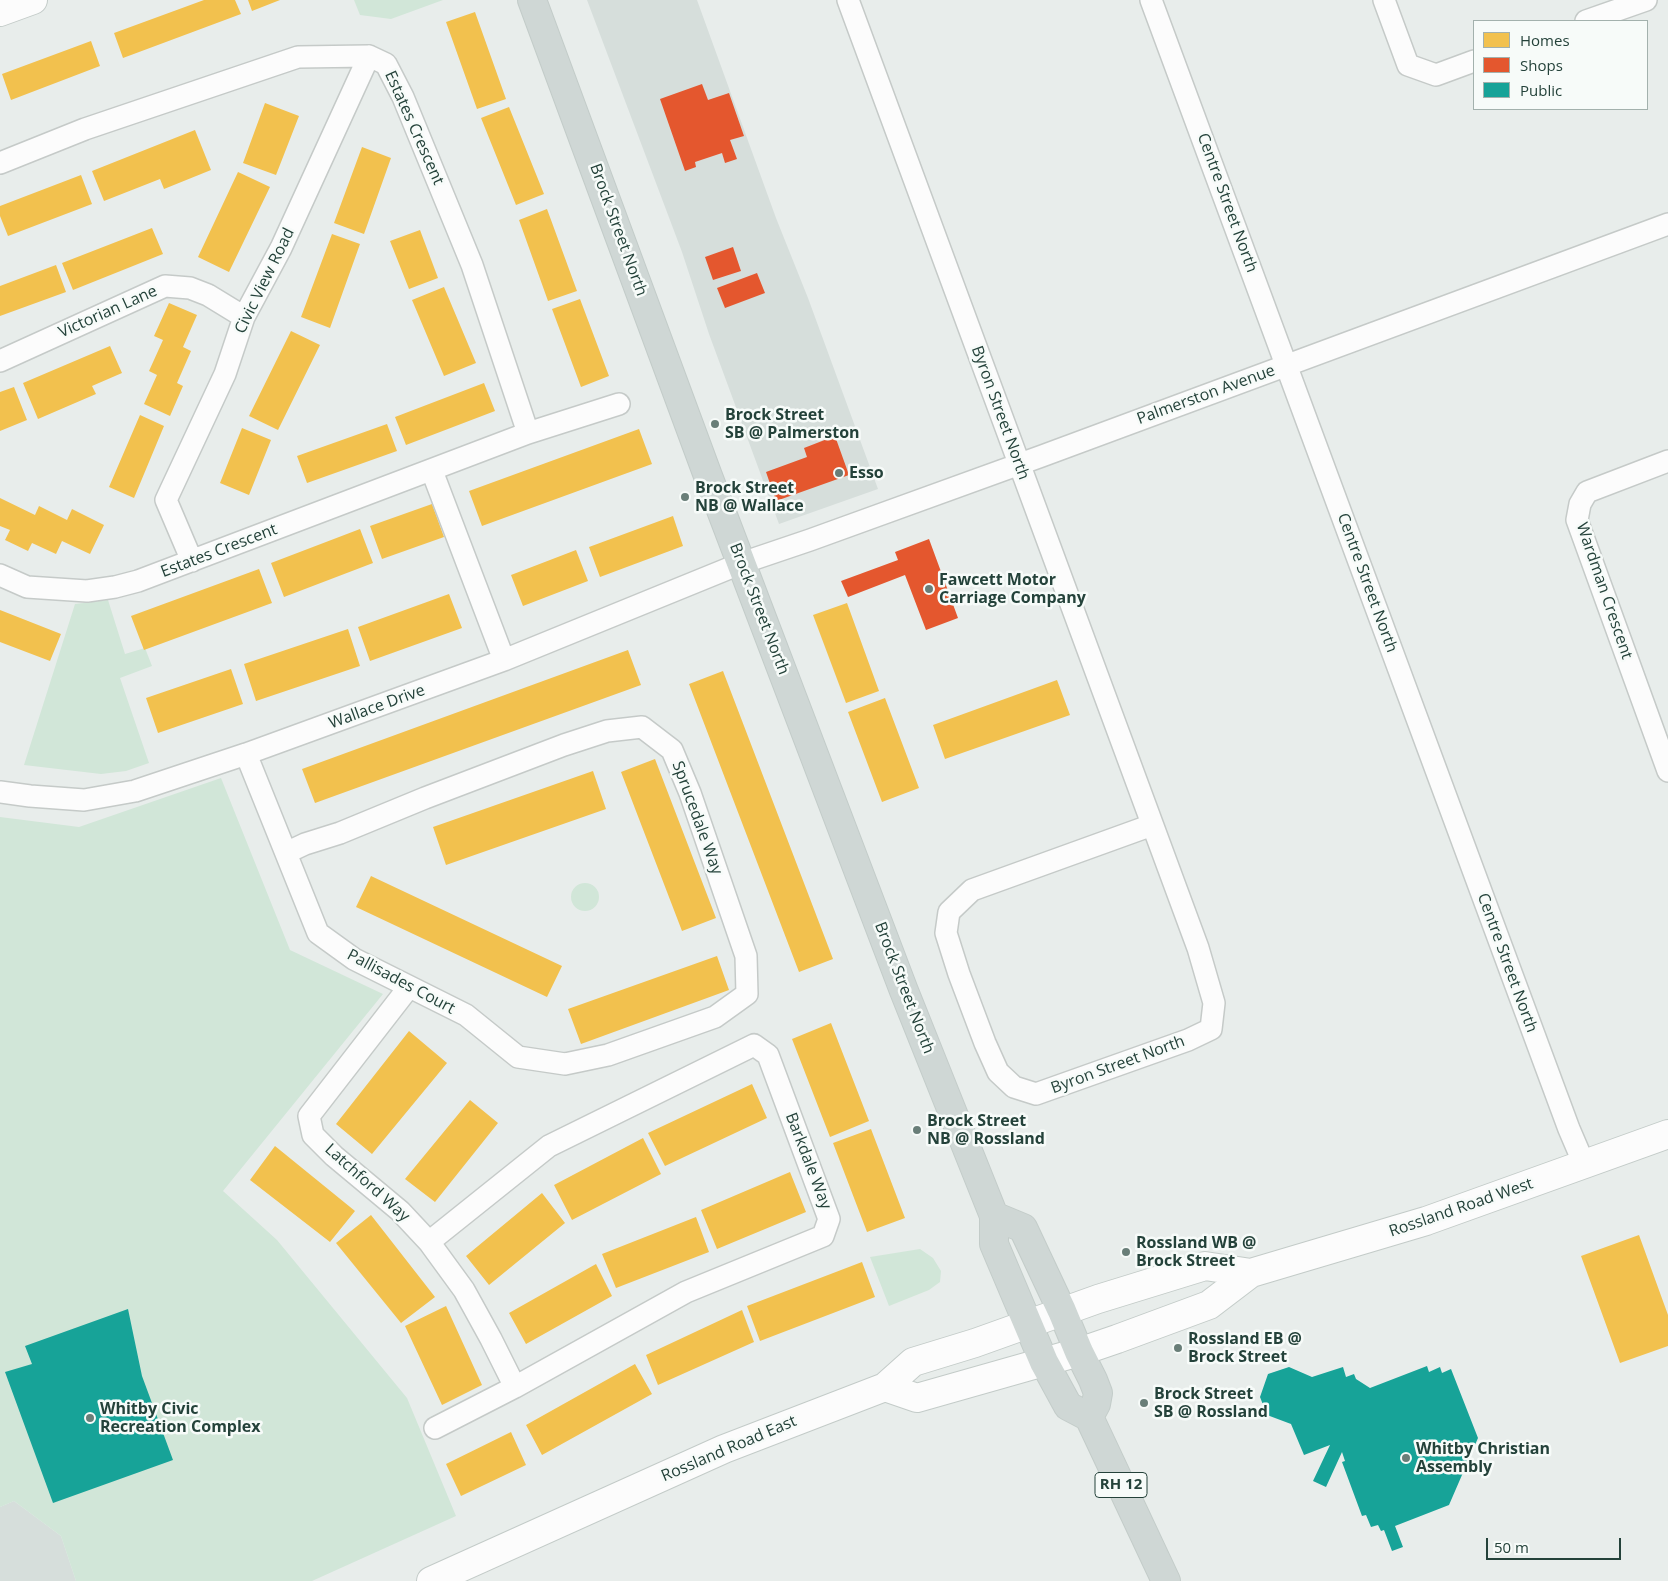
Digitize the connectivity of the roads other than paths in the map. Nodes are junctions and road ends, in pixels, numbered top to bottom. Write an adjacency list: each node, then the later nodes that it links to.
1 (33, 0): 7 (main road)
2 (532, 0): 22 (main road, Brock Street North)
3 (848, 0): 19 (street, Byron Street North)
4 (1151, 0): 15 (street, Centre Street North)
5 (1384, 0): 10 (street)
6 (1646, 0): 8 (street)
7 (0, 12)
8 (1589, 20)
9 (369, 56): 11 (street, Estates Crescent); 13 (street, Civic View Road); 17 (street, Estates Crescent)
10 (1473, 61)
11 (0, 163)
12 (1668, 224): 15 (street, Palmerston Avenue)
13 (244, 316): 14 (street, Victorian Lane); 21 (street, Civic View Road)
14 (0, 361)
15 (1286, 365): 19 (street, Palmerston Avenue); 33 (street, Centre Street North)
16 (620, 404): 17 (street, Estates Crescent)
17 (528, 433): 20 (street, Estates Crescent)
18 (1668, 461): 26 (street, Wardman Crescent)
19 (1019, 464): 22 (street, Palmerston Avenue); 28 (street, Byron Street North)
20 (432, 471): 21 (street, Estates Crescent); 24 (street)
21 (192, 561): 23 (street, Estates Crescent)
22 (742, 563): 24 (street, Wallace Drive); 34 (main road, Brock Street North)
23 (0, 575)
24 (504, 660): 25 (street, Wallace Drive)
25 (246, 754): 27 (street, Wallace Drive); 29 (street, Pallisades Court)
26 (1668, 771)
27 (0, 792)
28 (1152, 825): 28 (street, Byron Street North)
29 (286, 853): 30 (street, Pallisades Court); 31 (street, Sprucedale Way)
30 (409, 987): 31 (street, Pallisades Court); 35 (street, Latchford Way)
31 (518, 1057)
32 (1668, 1134): 33 (main road, Rossland Road West)
33 (1584, 1164): 36 (main road, Rossland Road West)
34 (994, 1216): 37 (main road); 38 (main road, Brock Street North)
35 (429, 1242): 42 (street, Latchford Way); 42 (street, Barkdale Way)
36 (1250, 1273): 37 (main road, Rossland Road West); 39 (main road, Rossland Road West)
37 (1062, 1311): 38 (main road, Rossland Road West); 39 (main road)
38 (1028, 1323): 40 (main road, Brock Street North); 41 (main road, Rossland Road East)
39 (1078, 1352): 40 (main road, Rossland Road West); 43 (main road)
40 (1044, 1362): 41 (main road); 43 (main road, Brock Street North)
41 (885, 1386): 45 (main road, Rossland Road East)
42 (515, 1387): 44 (street, Barkdale Way)
43 (1089, 1417): 46 (main road, RH 12)
44 (435, 1428)
45 (431, 1581)
46 (1166, 1581)

